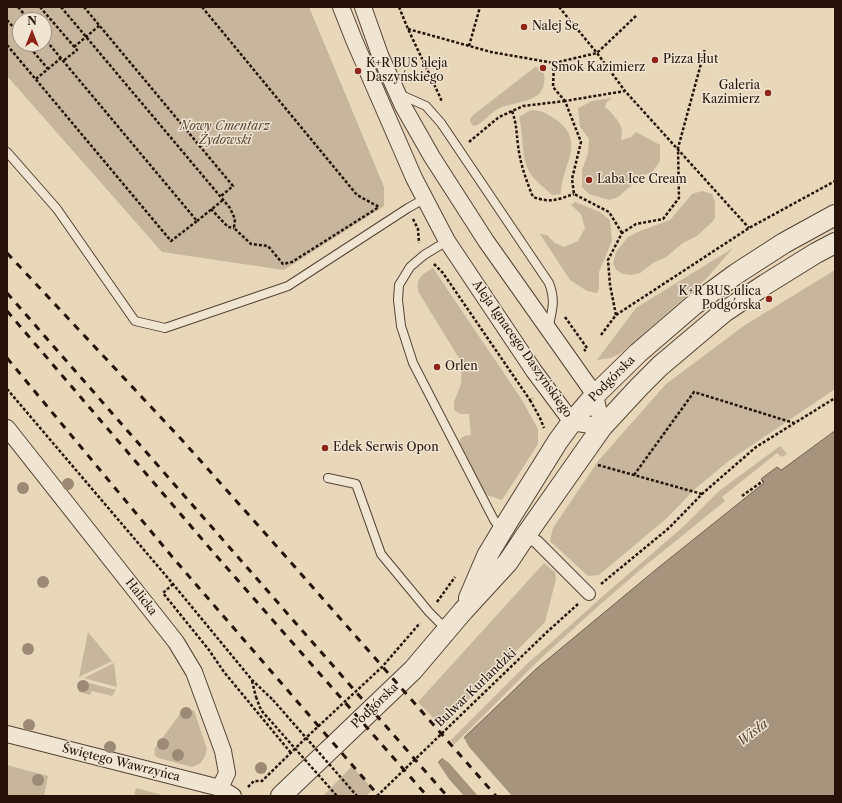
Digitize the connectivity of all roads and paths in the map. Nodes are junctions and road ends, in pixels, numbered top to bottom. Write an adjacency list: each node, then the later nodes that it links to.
1 (40, 7): 16 (path)
2 (61, 7): 13 (path)
3 (84, 7): 11 (path)
4 (202, 7): 41 (path)
5 (341, 7): 36 (street, Aleja Ignacego Daszyńskiego)
6 (363, 7): 26 (street)
7 (399, 7): 12 (path)
8 (480, 7): 15 (path)
9 (559, 7): 20 (path)
10 (637, 15): 20 (path)
11 (100, 26): 13 (path); 35 (path)
12 (408, 29): 15 (path); 29 (path)
13 (86, 37): 16 (path); 35 (path)
14 (7, 45): 24 (path)
15 (469, 46): 22 (path)
16 (74, 47): 21 (path)
17 (52, 48): 21 (path)
18 (705, 48): 30 (path)
19 (34, 52): 23 (path)
20 (597, 53): 22 (path); 25 (path)
21 (62, 60): 23 (path); 40 (path)
22 (554, 63): 27 (path)
23 (48, 69): 24 (path)
24 (36, 79): 40 (path)
25 (625, 92): 27 (path); 30 (path)
26 (396, 93): 29 (lane); 49 (street)
27 (565, 101): 28 (path); 34 (path)
28 (512, 111): 31 (path); 34 (path)
29 (441, 123): 31 (lane)
30 (678, 148): 42 (path); 43 (path)
31 (460, 149): 47 (lane)
32 (7, 152): 37 (lane)
33 (835, 181): 42 (path)
34 (574, 194): 43 (path)
35 (221, 199): 38 (path); 41 (path)
36 (424, 199): 37 (lane); 44 (street, Aleja Ignacego Daszyńskiego)
37 (408, 208): 46 (path)
38 (211, 209): 40 (path); 41 (path)
39 (835, 215): 53 (street, Podgórska)
40 (197, 221)
41 (234, 228)
42 (749, 228): 48 (path)
43 (622, 233): 48 (path)
44 (447, 241): 46 (lane); 56 (street, Aleja Ignacego Daszyńskiego)
45 (835, 243): 58 (street, Podgórska)
46 (424, 255): 54 (path); 66 (lane)
47 (554, 302): 49 (lane); 51 (path)
48 (616, 315): 50 (path)
49 (548, 329): 53 (street)
50 (601, 335)
51 (588, 348)
52 (7, 389): 68 (path)
53 (595, 395): 56 (street, Podgórska); 58 (street)
54 (536, 396)
55 (835, 398): 57 (path, Bulwar Kurlandzki)
56 (572, 422): 58 (street, Aleja Ignacego Daszyńskiego); 66 (street, Podgórska)
57 (794, 423): 61 (path); 64 (path, Bulwar Kurlandzki)
58 (602, 427): 67 (street, Podgórska)
59 (7, 428): 75 (street, Halicka)
60 (591, 463): 61 (path)
61 (634, 475): 64 (path)
62 (328, 478): 71 (lane)
63 (763, 481): 65 (path)
64 (702, 494): 69 (path, Bulwar Kurlandzki)
65 (742, 496)
66 (502, 531): 70 (street, Podgórska)
67 (526, 535): 69 (street); 70 (street, Podgórska)
68 (173, 584): 72 (path); 74 (path)
69 (589, 594): 79 (path, Bulwar Kurlandzki)
70 (463, 611): 71 (street, Podgórska)
71 (447, 630): 76 (street, Podgórska)
72 (252, 680): 77 (path, bridge); 78 (path, bridge)
73 (7, 734): 75 (street, Świętego Wawrzyńca)
74 (291, 753)
75 (227, 792)
76 (281, 796)
77 (337, 796)
78 (357, 796)
79 (377, 796)

